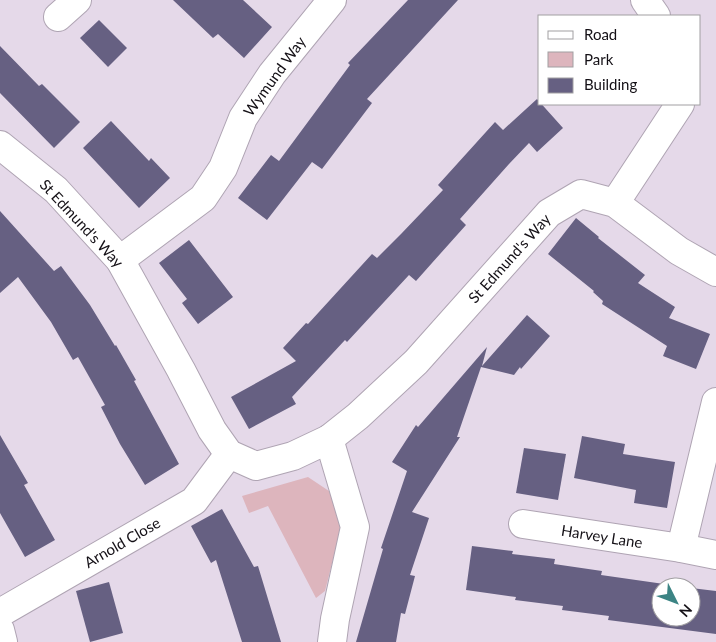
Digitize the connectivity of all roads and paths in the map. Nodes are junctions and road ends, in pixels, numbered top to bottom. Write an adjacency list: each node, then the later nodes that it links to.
1 (645, 0): 3 (street)
2 (329, 1): 7 (street, Wymund Way)
3 (655, 15)
4 (679, 105): 6 (street)
5 (0, 145): 7 (street, St Edmund's Way)
6 (615, 203): 8 (street, St Edmund's Way); 10 (street, St Edmund's Way)
7 (120, 260): 11 (street, St Edmund's Way)
8 (716, 272)
9 (716, 402): 13 (street)
10 (329, 439): 11 (street, St Edmund's Way); 18 (street)
11 (229, 454): 15 (street, Arnold Close)
12 (523, 524): 13 (street, Harvey Lane)
13 (681, 548): 14 (street, Harvey Lane)
14 (716, 556)
15 (0, 613)
16 (0, 630): 17 (street)
17 (3, 642)
18 (332, 642)

